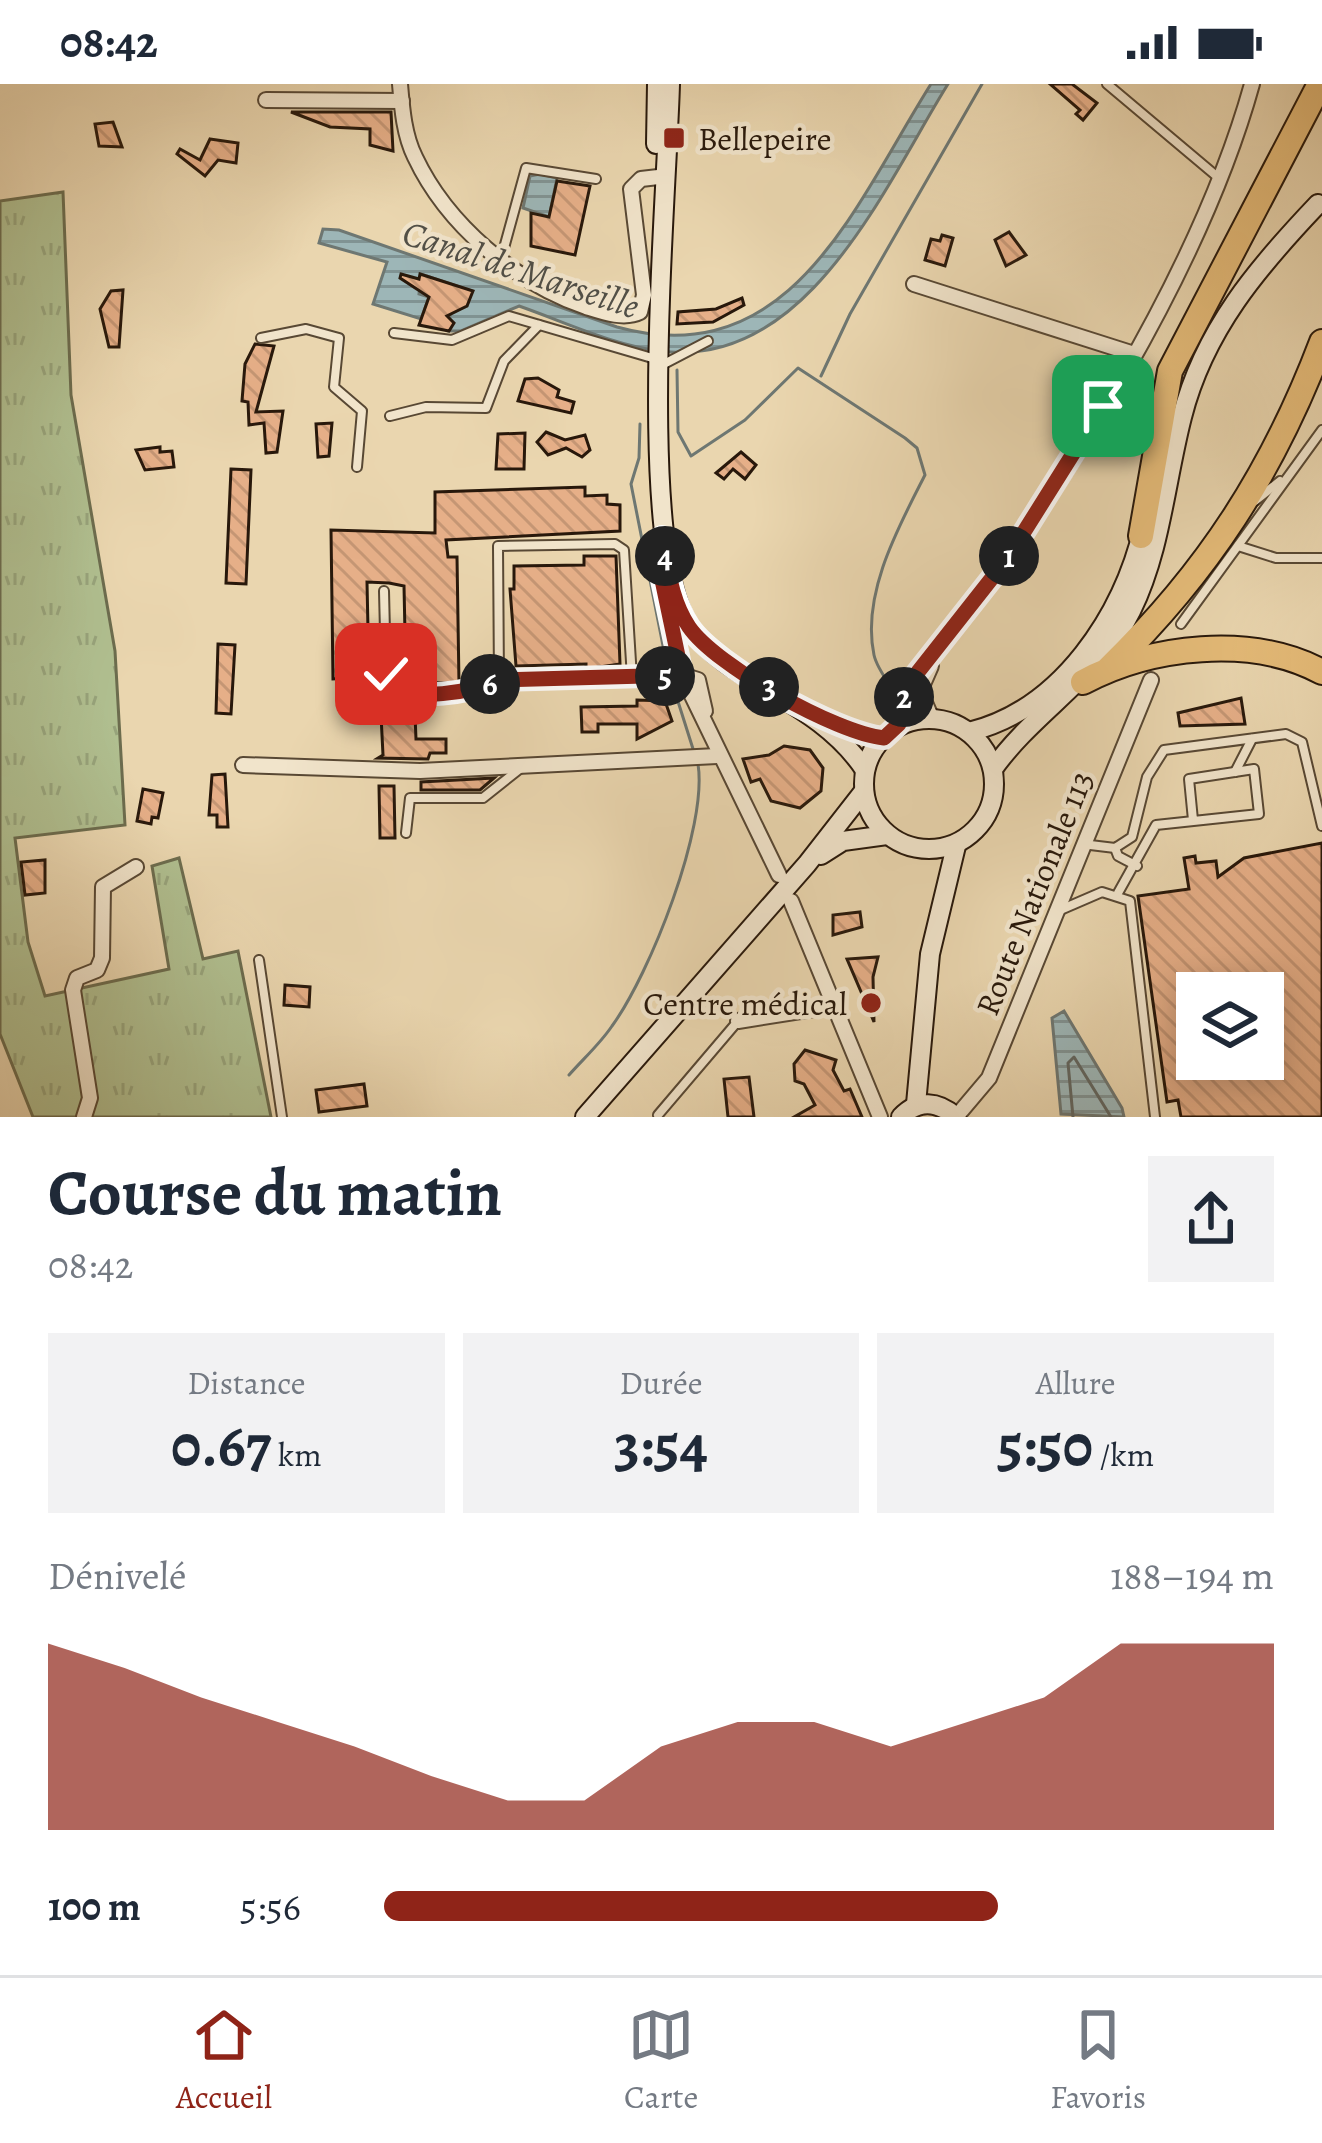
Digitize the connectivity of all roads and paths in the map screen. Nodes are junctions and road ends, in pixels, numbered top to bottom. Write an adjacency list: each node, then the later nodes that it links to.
1 (400, 84): 8 (street)
2 (657, 84): 9 (main road)
3 (670, 84): 9 (main road)
4 (1107, 84): 11 (lane)
5 (1252, 84): 11 (street)
6 (1320, 84): 27 (highway)
7 (266, 100): 8 (street)
8 (401, 101): 13 (street)
9 (662, 177): 13 (street); 21 (main road)
10 (596, 179): 13 (lane)
11 (1221, 180): 20 (street)
12 (1320, 202): 27 (main road); 40 (main road)
13 (501, 259)
14 (914, 284): 20 (street)
15 (540, 324): 16 (lane); 21 (lane); 22 (lane)
16 (394, 333)
17 (261, 338): 24 (lane)
18 (708, 340): 21 (lane)
19 (1322, 342): 26 (highway)
20 (1131, 353): 33 (street)
21 (661, 360): 28 (main road)
22 (390, 416)
23 (1322, 430): 25 (lane)
24 (357, 467)
25 (1292, 471): 26 (lane); 29 (lane)
26 (1244, 510): 34 (highway)
27 (1142, 536): 44 (main road)
28 (662, 537): 36 (street); 41 (main road)
29 (1238, 546): 30 (lane); 32 (lane)
30 (1322, 558)
31 (384, 591): 38 (lane)
32 (1181, 624)
33 (945, 640): 42 (street); 43 (street)
34 (1108, 668): 35 (highway); 40 (highway)
35 (1322, 672)
36 (682, 675): 37 (lane); 47 (street)
37 (632, 678): 38 (lane); 38 (lane)
38 (499, 680)
39 (1150, 680): 60 (street, Route Nationale 113)
40 (1083, 682): 50 (main road)
41 (819, 719): 46 (main road); 51 (main road)
42 (932, 719): 43 (main road); 44 (main road)
43 (899, 724): 46 (main road)
44 (970, 731): 50 (main road)
45 (1252, 737): 52 (lane); 55 (lane); 56 (lane)
46 (884, 738): 51 (main road)
47 (717, 756): 49 (street); 67 (street)
48 (243, 765): 49 (street)
49 (523, 766): 57 (lane)
50 (993, 769): 61 (main road)
51 (865, 770): 53 (main road)
52 (1234, 772): 54 (lane); 54 (lane)
53 (864, 791): 59 (main road); 64 (main road)
54 (1193, 820): 58 (lane)
55 (1137, 825): 58 (lane); 62 (lane)
56 (1322, 826)
57 (406, 833)
58 (1149, 833): 65 (lane)
59 (887, 835): 63 (main road); 64 (main road)
60 (1082, 844): 62 (lane); 70 (street, Route Nationale 113)
61 (956, 846): 63 (main road); 71 (main road)
62 (1115, 848): 65 (lane)
63 (920, 850): 71 (main road)
64 (807, 864): 80 (main road)
65 (1137, 866): 68 (lane)
66 (136, 867): 78 (street)
67 (778, 875)
68 (1118, 893): 70 (lane); 83 (lane)
69 (791, 901): 73 (street)
70 (1057, 911): 82 (street, Route Nationale 113)
71 (936, 915): 76 (main road)
72 (259, 960): 79 (lane)
73 (833, 1006): 74 (street); 75 (street)
74 (738, 1021): 77 (lane)
75 (865, 1083): 76 (street); 81 (street)
76 (912, 1110): 82 (main road)
77 (658, 1114)
78 (84, 1117)
79 (282, 1117)
80 (585, 1117)
81 (880, 1117)
82 (956, 1117)
83 (1155, 1117)

